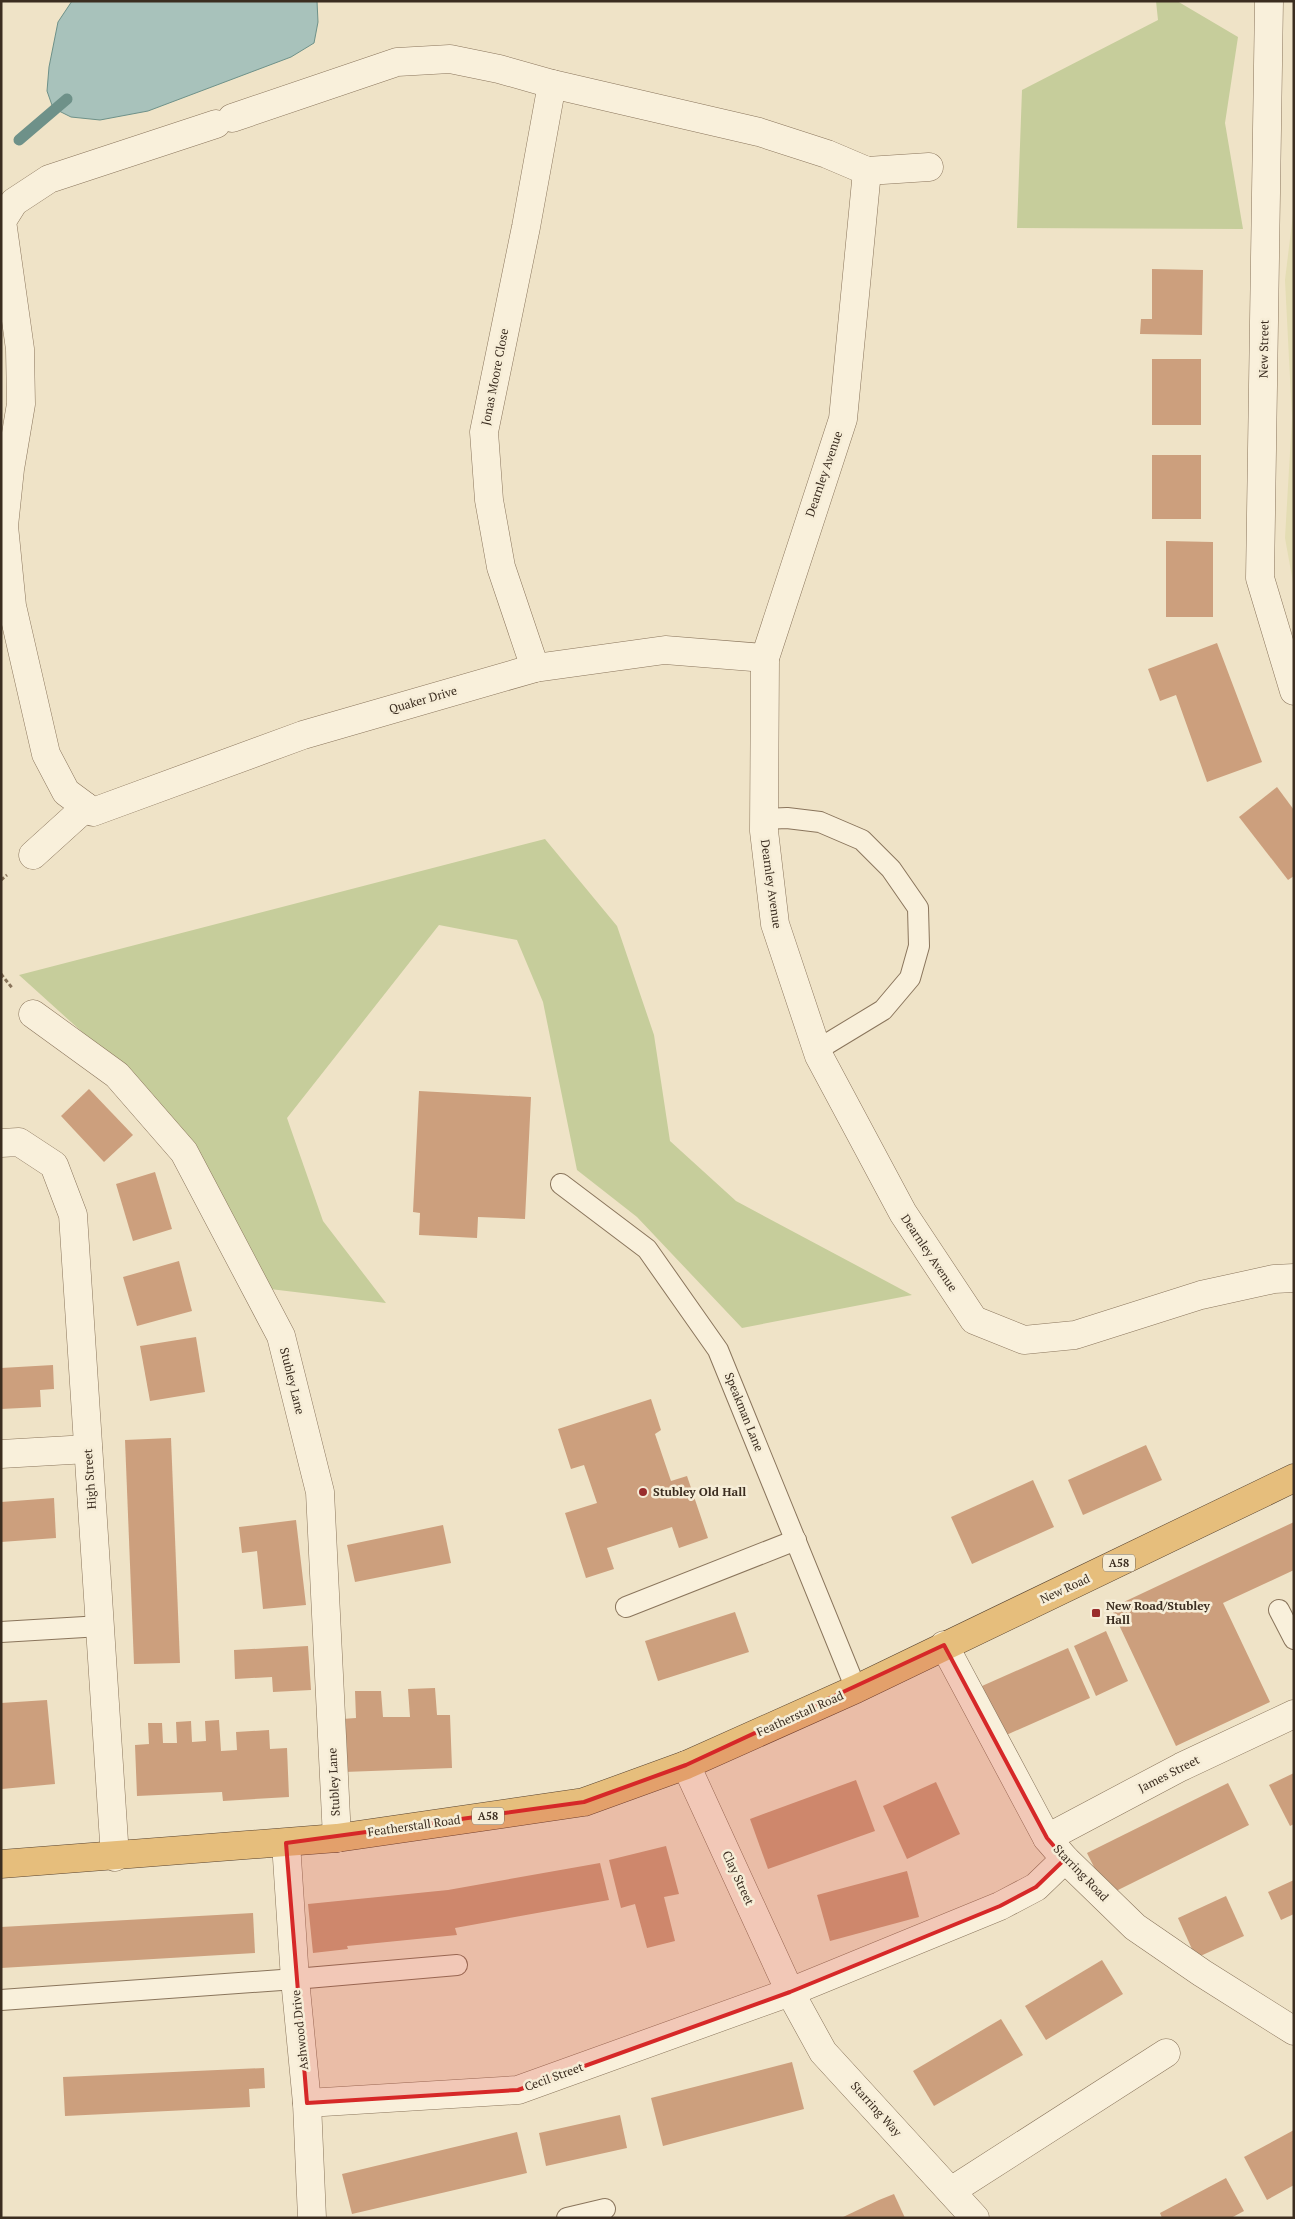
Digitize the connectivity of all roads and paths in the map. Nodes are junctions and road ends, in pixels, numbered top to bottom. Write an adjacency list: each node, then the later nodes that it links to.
1 (1269, 1): 7 (street, New Street)
2 (552, 84): 4 (street); 6 (street, Jonas Moore Close); 8 (street)
3 (929, 167): 4 (street)
4 (867, 170): 5 (street, Dearnley Avenue)
5 (765, 658): 6 (street, Quaker Drive); 9 (street, Dearnley Avenue)
6 (535, 668): 8 (street, Quaker Drive)
7 (1294, 691)
8 (89, 809): 10 (street)
9 (764, 819): 12 (street, Dearnley Avenue); 12 (lane)
10 (33, 855)
11 (34, 1014): 29 (street, Stubley Lane)
12 (817, 1050): 15 (street, Dearnley Avenue)
13 (1, 1143): 16 (street, High Street)
14 (561, 1184): 19 (lane, Speakman Lane)
15 (1294, 1278)
16 (88, 1449): 17 (street); 22 (street, High Street)
17 (1, 1454)
18 (1294, 1478): 25 (highway, New Road / A58)
19 (796, 1540): 20 (lane); 26 (lane, Speakman Lane)
20 (626, 1607)
21 (1279, 1610): 24 (lane)
22 (102, 1626): 23 (lane); 32 (street, High Street)
23 (1, 1632)
24 (1294, 1639)
25 (944, 1646): 26 (highway, Featherstall Road / A58); 30 (street, Starring Road)
26 (856, 1689): 28 (highway, Featherstall Road / A58)
27 (1294, 1714): 30 (street, James Street)
28 (686, 1765): 29 (highway, Featherstall Road / A58); 37 (street, Clay Street)
29 (336, 1838): 31 (highway, Featherstall Road / A58)
30 (1047, 1838): 33 (street, Starring Road)
31 (286, 1843): 32 (highway, Featherstall Road / A58); 36 (street, Ashwood Drive)
32 (115, 1857): 34 (highway, Featherstall Road / A58)
33 (1065, 1859): 37 (street, Cecil Street); 39 (street, Starring Road)
34 (1, 1864)
35 (457, 1965): 36 (lane)
36 (295, 1980): 38 (lane); 41 (street, Ashwood Drive)
37 (790, 1992): 41 (street, Cecil Street); 42 (street, Starring Way)
38 (1, 2000)
39 (1294, 2031)
40 (1166, 2053): 42 (street)
41 (307, 2103): 44 (street, Ashwood Drive)
42 (950, 2191): 46 (street, Starring Way)
43 (605, 2209): 45 (lane)
44 (312, 2218)
45 (567, 2218)
46 (975, 2218)

